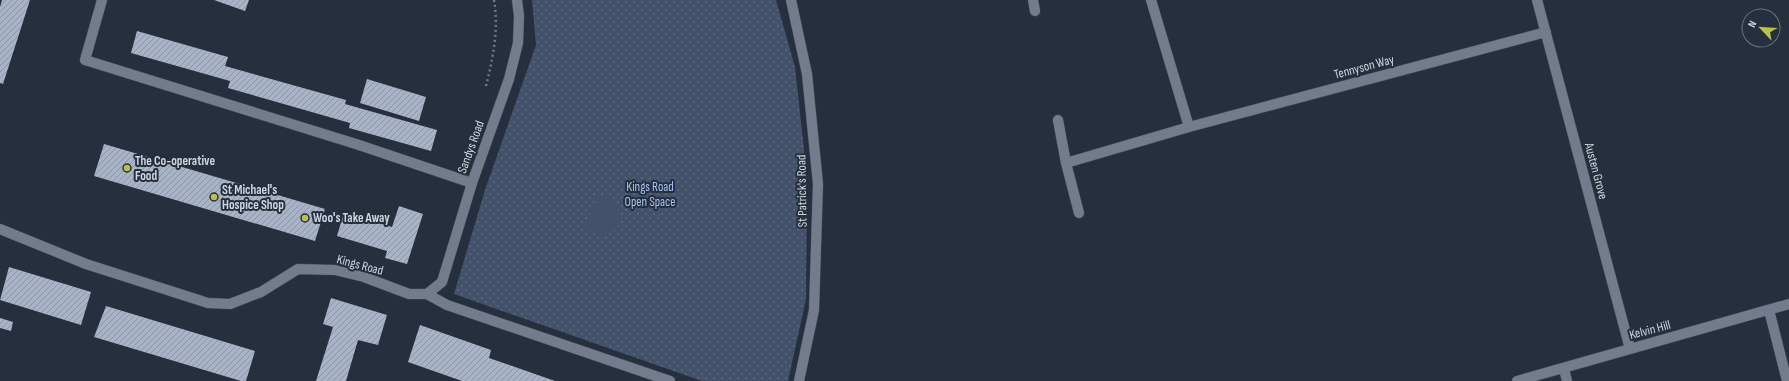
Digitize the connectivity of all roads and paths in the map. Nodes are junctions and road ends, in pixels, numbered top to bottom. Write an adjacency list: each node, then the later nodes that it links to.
1 (102, 0): 14 (street)
2 (494, 0): 10 (path)
3 (517, 0): 14 (street, Sandys Road)
4 (791, 0): 23 (street, St Patrick's Road)
5 (1033, 0): 8 (street)
6 (1151, 0): 12 (street)
7 (1537, 0): 9 (street, Austen Grove)
8 (1036, 11)
9 (1546, 32): 12 (street, Tennyson Way); 20 (street, Austen Grove)
10 (484, 94)
11 (1058, 120): 13 (street)
12 (1189, 127): 13 (street, Tennyson Way)
13 (1066, 163): 15 (street)
14 (472, 183): 17 (street, Sandys Road)
15 (1079, 213)
16 (0, 229): 17 (street, Kings Road)
17 (427, 294): 22 (street, Kings Road)
18 (1789, 304): 19 (street, Kelvin Hill)
19 (1769, 310): 20 (street, Kelvin Hill); 26 (street)
20 (1630, 349): 21 (street, Kelvin Hill)
21 (1564, 369): 24 (street, Kelvin Hill); 25 (street)
22 (670, 381)
23 (799, 381)
24 (1517, 381)
25 (1567, 381)
26 (1787, 381)

